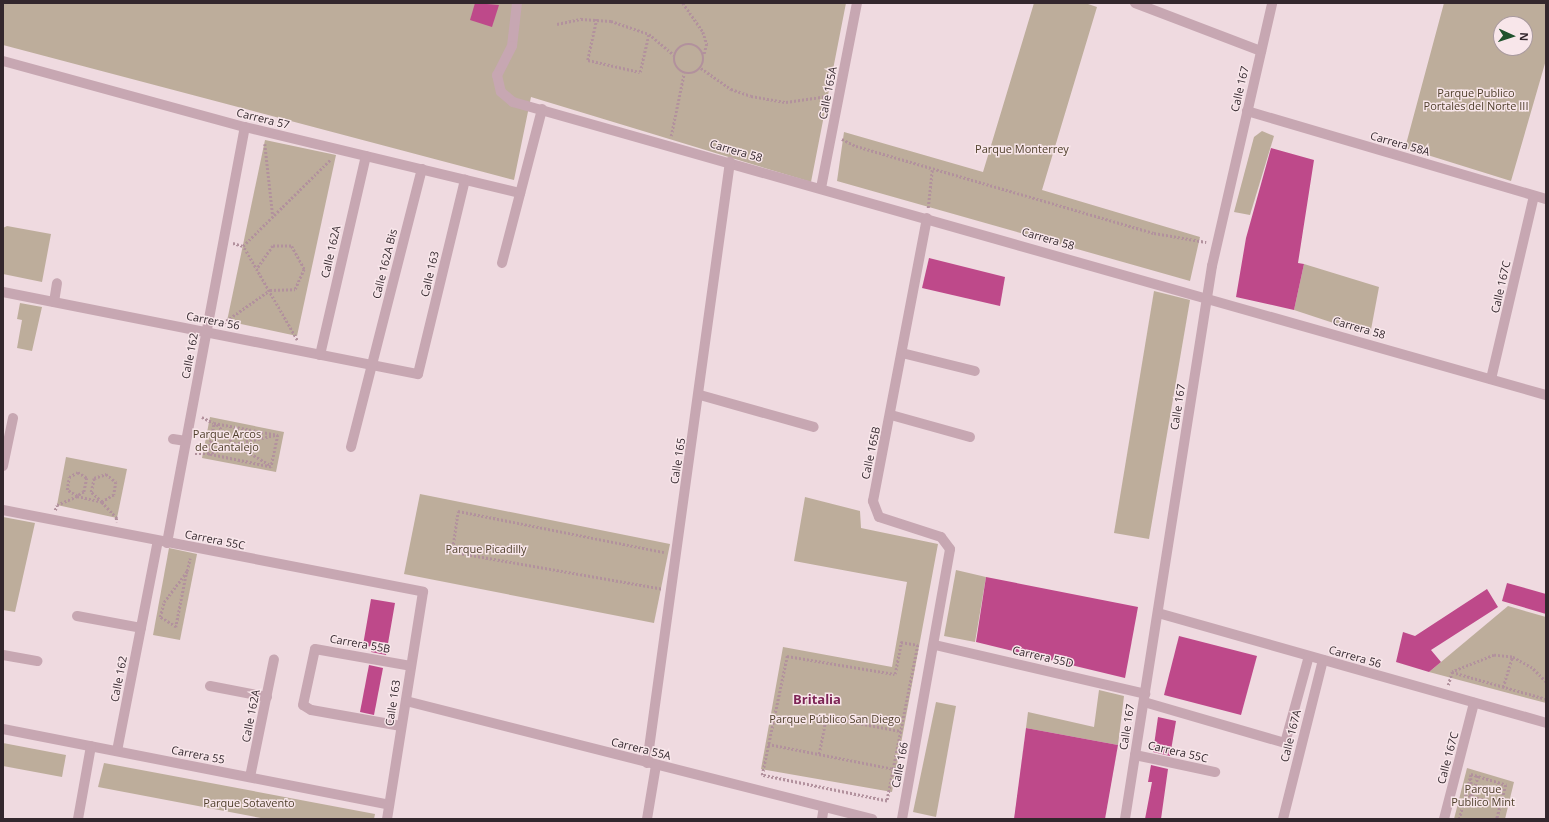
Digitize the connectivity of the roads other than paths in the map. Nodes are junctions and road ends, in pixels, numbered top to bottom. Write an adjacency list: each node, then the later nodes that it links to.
1 (517, 3): 7 (street, Carrera 58)
2 (857, 3): 14 (street, Calle 165A)
3 (1135, 3): 5 (street)
4 (1272, 3): 5 (street, Calle 167)
5 (1261, 51): 8 (street, Calle 167)
6 (3, 61): 9 (street, Carrera 57)
7 (542, 109): 11 (street, Carrera 58); 15 (street)
8 (1247, 110): 16 (street, Carrera 58A); 22 (street, Calle 167)
9 (245, 127): 10 (street, Carrera 57); 24 (street, Calle 162)
10 (366, 156): 12 (street, Carrera 57); 26 (street, Calle 162A)
11 (730, 162): 14 (street, Carrera 58); 31 (street, Calle 165)
12 (422, 169): 13 (street, Carrera 57); 27 (street, Calle 162A Bis)
13 (465, 180): 15 (street, Carrera 57); 29 (street, Calle 163)
14 (822, 188): 18 (street, Carrera 58)
15 (520, 193): 19 (street)
16 (1546, 199)
17 (1533, 200): 30 (street, Calle 167C)
18 (927, 218): 22 (street, Carrera 58); 25 (street, Calle 165B)
19 (502, 263)
20 (57, 283): 23 (street)
21 (3, 292): 23 (street, Carrera 56)
22 (1207, 297): 30 (street, Carrera 58); 44 (street, Calle 167)
23 (54, 302): 24 (street, Carrera 56)
24 (207, 332): 26 (street, Carrera 56); 38 (street, Calle 162)
25 (902, 353): 28 (street); 33 (street, Calle 165B)
26 (320, 354): 27 (street, Carrera 56)
27 (371, 365): 29 (street, Carrera 56); 39 (street, Calle 162A Bis)
28 (975, 371)
29 (418, 374)
30 (1491, 379): 32 (street, Carrera 58)
31 (700, 395): 35 (street); 65 (street, Calle 165)
32 (1546, 395)
33 (891, 415): 36 (street); 47 (street, Calle 165B)
34 (13, 418): 40 (street)
35 (814, 427)
36 (970, 437)
37 (173, 439): 38 (street)
38 (186, 442): 42 (street, Calle 162)
39 (351, 447)
40 (3, 466)
41 (3, 510): 42 (street, Carrera 55C)
42 (162, 542): 43 (street, Carrera 55C); 46 (street, Calle 162)
43 (423, 592): 53 (street, Calle 163)
44 (1158, 613): 49 (street, Carrera 56); 56 (street, Calle 167)
45 (77, 616): 46 (street)
46 (141, 628): 63 (street, Calle 162)
47 (935, 645): 56 (street, Carrera 55D); 75 (street, Calle 166)
48 (3, 655): 52 (street)
49 (1309, 656): 51 (street, Carrera 56); 56 (street, Carrera 55D)
50 (274, 659): 55 (street, Calle 162A)
51 (1323, 660): 58 (street, Carrera 56); 77 (street, Calle 167A)
52 (37, 661)
53 (411, 666): 57 (street, Calle 163); 60 (street, Carrera 55B)
54 (210, 686): 55 (street)
55 (267, 697): 67 (street, Calle 162A)
56 (1144, 698): 64 (street, Calle 167)
57 (406, 701): 60 (street, Calle 163); 65 (street, Carrera 55A)
58 (1474, 703): 59 (street, Carrera 56); 78 (street, Calle 167C)
59 (1546, 723)
60 (401, 726): 68 (street, Calle 163)
61 (3, 729): 62 (street, Carrera 55)
62 (91, 746): 63 (street, Carrera 55); 70 (street)
63 (117, 751): 67 (street, Carrera 55)
64 (1135, 755): 66 (street, Carrera 55C); 76 (street, Calle 167)
65 (652, 764): 69 (street, Carrera 55A); 72 (street, Calle 165)
66 (1215, 772)
67 (250, 777): 68 (street, Carrera 55)
68 (389, 804): 71 (street, Calle 163)
69 (824, 807): 73 (street); 74 (street, Carrera 55A)
70 (78, 819)
71 (387, 819)
72 (647, 819)
73 (822, 819)
74 (872, 819)
75 (902, 819)
76 (1125, 819)
77 (1283, 819)
78 (1444, 819)

